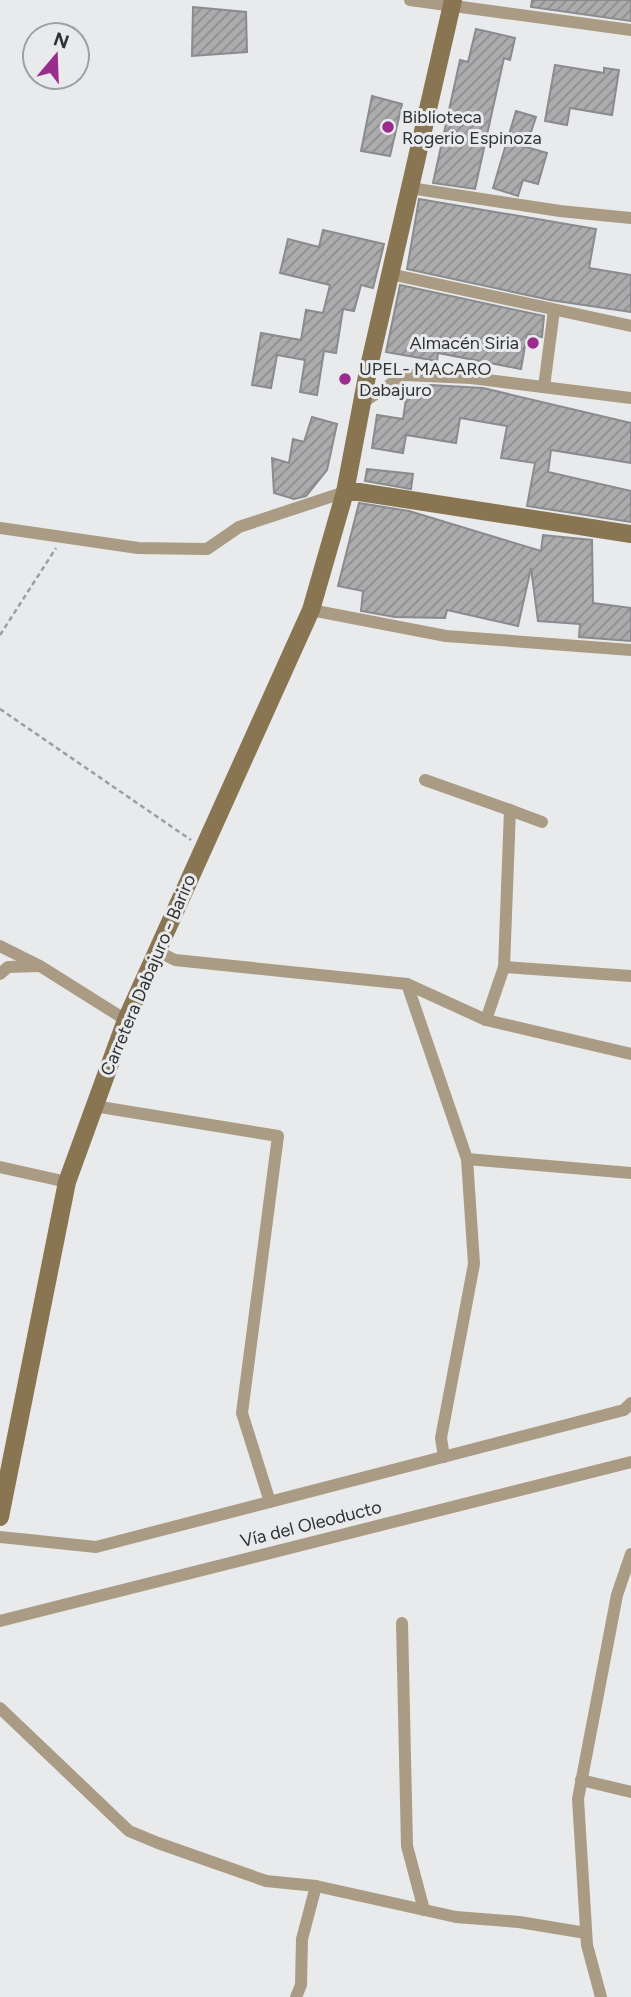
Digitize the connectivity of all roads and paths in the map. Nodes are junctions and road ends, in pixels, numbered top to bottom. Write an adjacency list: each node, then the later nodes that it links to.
1 (410, 0): 2 (street)
2 (453, 3): 3 (street); 4 (street, Carretera Dabajuro - Bariro)
3 (631, 30)
4 (410, 188): 5 (street); 6 (street, Carretera Dabajuro - Bariro)
5 (631, 218)
6 (390, 274): 7 (street); 11 (street, Carretera Dabajuro - Bariro)
7 (554, 310): 8 (street); 9 (street)
8 (631, 326)
9 (544, 387): 10 (street); 11 (street)
10 (631, 398)
11 (362, 403): 12 (street, Carretera Dabajuro - Bariro)
12 (345, 492): 14 (street); 15 (street); 16 (street, Carretera Dabajuro - Bariro)
13 (0, 528): 15 (street)
14 (631, 534)
15 (62, 539): 17 (path)
16 (311, 610): 18 (street); 23 (street, Carretera Dabajuro - Bariro)
17 (0, 635)
18 (631, 650)
19 (0, 709): 23 (path)
20 (425, 780): 21 (street)
21 (510, 810): 22 (street); 27 (street)
22 (542, 822)
23 (203, 849): 25 (street, Carretera Dabajuro - Bariro)
24 (0, 946): 26 (street)
25 (157, 951): 30 (street); 31 (street, Carretera Dabajuro - Bariro)
26 (40, 966): 28 (street); 31 (street)
27 (505, 967): 29 (street); 32 (street)
28 (0, 974)
29 (631, 976)
30 (407, 984): 32 (street); 35 (street)
31 (126, 1020): 34 (street, Carretera Dabajuro - Bariro)
32 (486, 1020): 33 (street)
33 (631, 1054)
34 (94, 1106): 38 (street, Carretera Dabajuro - Bariro); 42 (street)
35 (467, 1159): 37 (street); 40 (street)
36 (0, 1167): 38 (street)
37 (631, 1173)
38 (67, 1182): 43 (street, Carretera Dabajuro - Bariro)
39 (631, 1404): 40 (street)
40 (444, 1457): 42 (street)
41 (631, 1462): 46 (street, Vía del Oleoducto)
42 (270, 1502): 44 (street)
43 (0, 1517)
44 (0, 1537)
45 (631, 1554): 49 (street)
46 (0, 1621)
47 (402, 1623): 52 (street)
48 (0, 1708): 51 (street)
49 (581, 1780): 50 (street); 53 (street)
50 (631, 1792)
51 (316, 1886): 52 (street); 54 (street)
52 (424, 1910): 53 (street)
53 (586, 1933): 55 (street)
54 (296, 1997)
55 (601, 1997)

